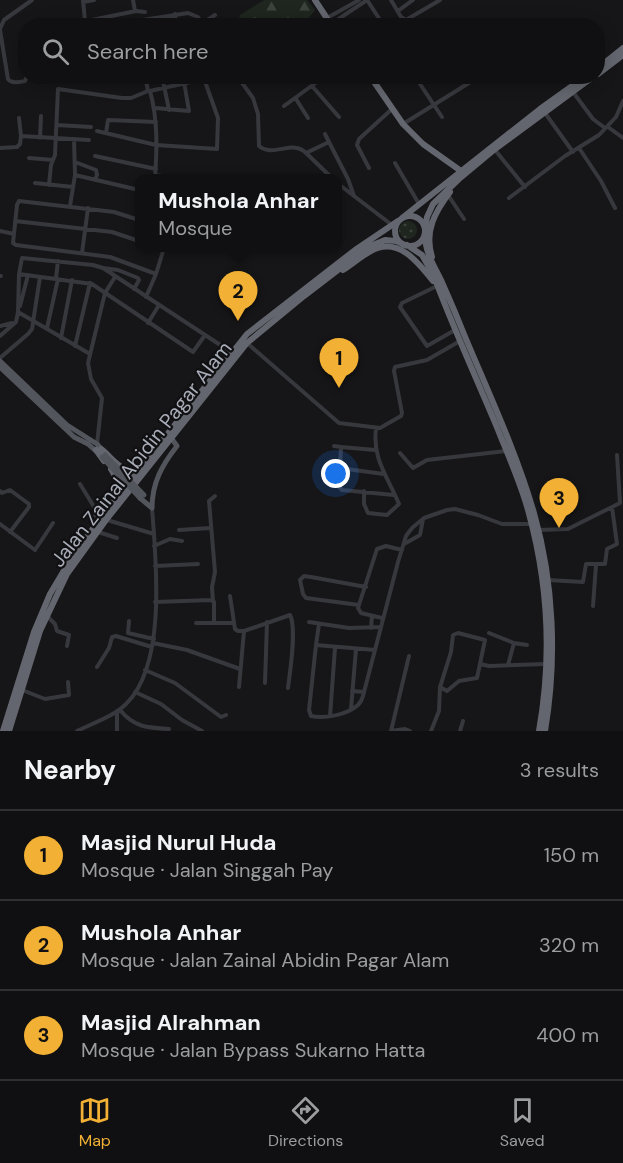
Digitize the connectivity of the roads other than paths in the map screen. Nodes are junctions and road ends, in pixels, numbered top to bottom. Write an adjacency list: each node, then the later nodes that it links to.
1 (32, 0): 29 (street)
2 (94, 0): 10 (street)
3 (133, 0): 12 (street)
4 (315, 0): 23 (highway)
5 (358, 0): 24 (street)
6 (367, 0): 25 (street); 26 (street)
7 (391, 0): 13 (street)
8 (413, 0): 13 (street)
9 (440, 0): 11 (street)
10 (83, 1): 17 (street)
11 (433, 1): 28 (street)
12 (135, 11): 14 (street); 18 (street)
13 (398, 11): 27 (street)
14 (145, 12)
15 (175, 14): 19 (street); 20 (street); 21 (street)
16 (215, 15): 22 (street)
17 (85, 18)
18 (100, 18)
19 (153, 18)
20 (175, 18)
21 (198, 18)
22 (211, 18)
23 (327, 18)
24 (336, 18)
25 (338, 18)
26 (379, 18)
27 (402, 18)
28 (409, 18)
29 (0, 29): 31 (street)
30 (623, 48): 32 (highway)
31 (2, 56): 34 (street)
32 (619, 56): 33 (highway)
33 (606, 64)
34 (18, 81)
35 (147, 84): 48 (street)
36 (164, 84): 47 (street)
37 (185, 84): 47 (street); 56 (street)
38 (205, 84): 78 (street)
39 (243, 84): 83 (street)
40 (314, 84): 46 (street)
41 (375, 84): 55 (highway)
42 (420, 84): 52 (street)
43 (467, 84): 52 (street)
44 (575, 84): 91 (highway, Jalan Zainal Abidin Pagar Alam)
45 (584, 84): 49 (highway)
46 (312, 86): 50 (street); 59 (street)
47 (165, 87): 48 (street); 56 (street)
48 (149, 91): 54 (street); 65 (street)
49 (573, 92): 57 (highway); 67 (street)
50 (296, 99): 53 (street); 62 (street)
51 (623, 101): 67 (street)
52 (433, 104): 60 (street); 64 (street)
53 (284, 106)
54 (155, 108): 56 (street); 63 (street)
55 (392, 109): 64 (highway); 89 (street)
56 (169, 110)
57 (544, 112): 81 (highway); 82 (street)
58 (41, 116): 72 (street)
59 (339, 117)
60 (442, 117)
61 (20, 118): 71 (street)
62 (308, 118)
63 (156, 122): 69 (street); 78 (street)
64 (403, 124): 91 (highway)
65 (57, 125): 66 (street); 74 (street)
66 (91, 127)
67 (607, 127): 73 (street); 80 (street)
68 (97, 131): 69 (street)
69 (106, 133): 78 (street)
70 (325, 134): 77 (street)
71 (21, 136): 72 (street); 79 (street)
72 (40, 138): 74 (street)
73 (623, 138)
74 (56, 139): 75 (street); 86 (street)
75 (74, 139): 76 (street); 87 (street)
76 (89, 140)
77 (329, 142): 83 (street); 104 (street)
78 (156, 145): 90 (street)
79 (0, 148)
80 (579, 148): 82 (street); 109 (street)
81 (495, 149): 95 (highway); 101 (street)
82 (573, 152): 101 (street)
83 (306, 153): 93 (street)
84 (95, 156): 90 (street)
85 (29, 158): 86 (street)
86 (54, 160): 98 (street)
87 (75, 162): 94 (street); 96 (street)
88 (395, 163): 106 (street)
89 (369, 168)
90 (156, 169): 92 (street)
91 (460, 171): 106 (highway, Jalan Zainal Abidin Pagar Alam)
92 (155, 174)
93 (327, 174)
94 (75, 175): 96 (street); 99 (street)
95 (459, 179): 103 (highway); 116 (highway)
96 (95, 180): 102 (street)
97 (35, 183): 98 (street)
98 (49, 185): 99 (street)
99 (73, 187): 107 (street)
100 (342, 187): 104 (street)
101 (525, 187): 105 (street)
102 (135, 189)
103 (448, 194): 111 (street); 135 (highway)
104 (354, 196): 113 (street)
105 (508, 198)
106 (419, 204): 113 (highway, Jalan Zainal Abidin Pagar Alam)
107 (70, 206): 108 (street); 112 (street)
108 (88, 208): 110 (street); 114 (street)
109 (615, 208)
110 (135, 219)
111 (464, 219)
112 (15, 221): 114 (street); 117 (street)
113 (398, 221): 116 (highway); 119 (highway); 124 (highway, Jalan Zainal Abidin Pagar Alam)
114 (85, 229): 118 (street); 121 (street)
115 (0, 231): 117 (street)
116 (425, 231): 119 (highway); 135 (highway)
117 (14, 234): 121 (street)
118 (135, 240)
119 (405, 245): 124 (highway, Jalan Zainal Abidin Pagar Alam); 135 (highway)
120 (163, 252): 127 (street)
121 (82, 253): 122 (street)
122 (103, 256): 125 (street); 127 (street)
123 (58, 261): 125 (street); 126 (street); 132 (street)
124 (342, 263): 129 (highway, Jalan Zainal Abidin Pagar Alam); 153 (highway, Jalan Zainal Abidin Pagar Alam)
125 (102, 268): 131 (street); 136 (street)
126 (18, 274): 128 (street); 140 (street)
127 (156, 274): 138 (street)
128 (28, 275): 130 (street); 140 (street)
129 (332, 275): 135 (highway); 151 (highway, Jalan Zainal Abidin Pagar Alam)
130 (40, 277): 132 (street); 141 (street)
131 (116, 277): 136 (street); 137 (street)
132 (57, 279): 133 (street); 145 (street)
133 (72, 280): 134 (street); 149 (street)
134 (90, 283): 137 (street); 152 (street)
135 (438, 283): 146 (highway); 146 (street); 158 (highway)
136 (134, 289): 138 (street)
137 (105, 293): 143 (street); 154 (street)
138 (146, 297): 139 (street)
139 (159, 305): 143 (street); 147 (street)
140 (19, 310): 141 (street); 142 (street)
141 (33, 320): 145 (street); 155 (street)
142 (13, 323): 144 (street); 148 (street)
143 (148, 323): 147 (street)
144 (0, 326)
145 (47, 328): 149 (street)
146 (456, 330): 150 (highway)
147 (205, 335): 153 (street)
148 (0, 336)
149 (61, 338): 152 (street)
150 (460, 341): 158 (highway); 160 (street)
151 (247, 343): 160 (street); 161 (highway, Jalan Zainal Abidin Pagar Alam)
152 (75, 346): 154 (street)
153 (231, 352): 169 (highway, Jalan Zainal Abidin Pagar Alam)
154 (90, 354): 165 (street)
155 (0, 359): 157 (main road)
156 (0, 368): 157 (main road)
157 (15, 379): 165 (main road)
158 (492, 409): 159 (highway)
159 (496, 419): 166 (highway); 192 (highway)
160 (376, 429): 164 (street)
161 (172, 439): 183 (main road); 186 (highway, Jalan Zainal Abidin Pagar Alam)
162 (334, 446): 163 (street)
163 (341, 447): 164 (street); 170 (street)
164 (375, 450): 173 (street)
165 (100, 451): 171 (highway); 175 (highway); 183 (main road, bridge)
166 (506, 451): 167 (street); 189 (highway)
167 (400, 453)
168 (617, 455): 174 (street)
169 (142, 467): 171 (highway); 182 (highway, Jalan Zainal Abidin Pagar Alam)
170 (339, 468): 173 (street); 178 (street)
171 (123, 469): 175 (highway)
172 (623, 472): 174 (street)
173 (385, 474): 179 (street)
174 (618, 475): 180 (street)
175 (116, 477): 182 (highway)
176 (80, 484): 186 (street)
177 (0, 491): 193 (street)
178 (364, 491): 179 (street); 179 (street)
179 (395, 495)
180 (622, 495): 184 (street)
181 (215, 496): 190 (street)
182 (116, 499): 186 (highway, Jalan Zainal Abidin Pagar Alam)
183 (152, 505): 195 (street)
184 (612, 507): 192 (street); 202 (street)
185 (423, 519): 189 (street); 198 (street); 198 (street)
186 (103, 520): 194 (highway, Jalan Zainal Abidin Pagar Alam); 195 (street); 211 (highway, Jalan Zainal Abidin Pagar Alam)
187 (53, 523): 193 (street)
188 (0, 524): 193 (street)
189 (531, 524): 235 (highway)
190 (210, 528): 191 (street); 207 (street)
191 (179, 530)
192 (538, 530): 204 (highway)
193 (10, 532)
194 (97, 532): 196 (street); 211 (highway, Jalan Zainal Abidin Pagar Alam)
195 (154, 534): 199 (street)
196 (117, 538)
197 (182, 541): 199 (street)
198 (404, 544): 200 (street)
199 (154, 546): 203 (street)
200 (402, 550): 205 (street); 213 (street)
201 (198, 564): 203 (street)
202 (596, 564): 204 (street); 210 (street)
203 (155, 566): 208 (street)
204 (547, 579): 264 (highway)
205 (366, 586): 209 (street); 209 (street)
206 (230, 596): 219 (street)
207 (211, 600): 208 (street); 218 (street)
208 (155, 602): 225 (street)
209 (359, 605): 212 (street)
210 (593, 606)
211 (44, 614): 229 (street); 245 (highway, Jalan Zainal Abidin Pagar Alam); 255 (highway, Jalan Zainal Abidin Pagar Alam)
212 (372, 616): 213 (street); 222 (street)
213 (382, 618): 221 (street)
214 (129, 621): 225 (street)
215 (267, 622): 223 (street); 241 (street); 244 (street)
216 (309, 622): 220 (street)
217 (196, 623): 218 (street)
218 (214, 623): 219 (street)
219 (234, 623): 223 (street)
220 (319, 624): 222 (street); 227 (street)
221 (381, 627): 222 (street); 232 (street)
222 (371, 628)
223 (244, 631): 238 (street)
224 (489, 633): 226 (street)
225 (153, 643): 237 (street); 238 (street); 239 (street)
226 (514, 643): 228 (street); 236 (street)
227 (316, 645): 230 (street); 252 (street)
228 (527, 645)
229 (67, 646)
230 (335, 648): 231 (street); 252 (street)
231 (356, 649): 232 (street); 247 (street)
232 (375, 650): 248 (street)
233 (410, 656): 254 (street)
234 (480, 664): 236 (street); 243 (street); 243 (street)
235 (545, 664): 236 (street); 263 (highway)
236 (508, 665)
237 (97, 667)
238 (240, 669): 242 (street)
239 (145, 670): 246 (street); 251 (street)
240 (68, 682): 245 (street)
241 (265, 683)
242 (239, 687)
243 (440, 687): 261 (street)
244 (288, 688)
245 (22, 690): 255 (highway, Jalan Zainal Abidin Pagar Alam)
246 (135, 692): 249 (street); 259 (street)
247 (352, 692): 248 (street); 250 (street)
248 (364, 692): 250 (street)
249 (118, 710): 256 (street); 257 (street); 258 (street)
250 (351, 710): 252 (street)
251 (226, 714)
252 (330, 716)
253 (463, 721): 262 (street)
254 (392, 728): 260 (street)
255 (4, 729)
256 (169, 729)
257 (77, 731)
258 (117, 731)
259 (202, 731)
260 (410, 731)
261 (431, 731)
262 (459, 731)
263 (539, 731)
264 (545, 731)

